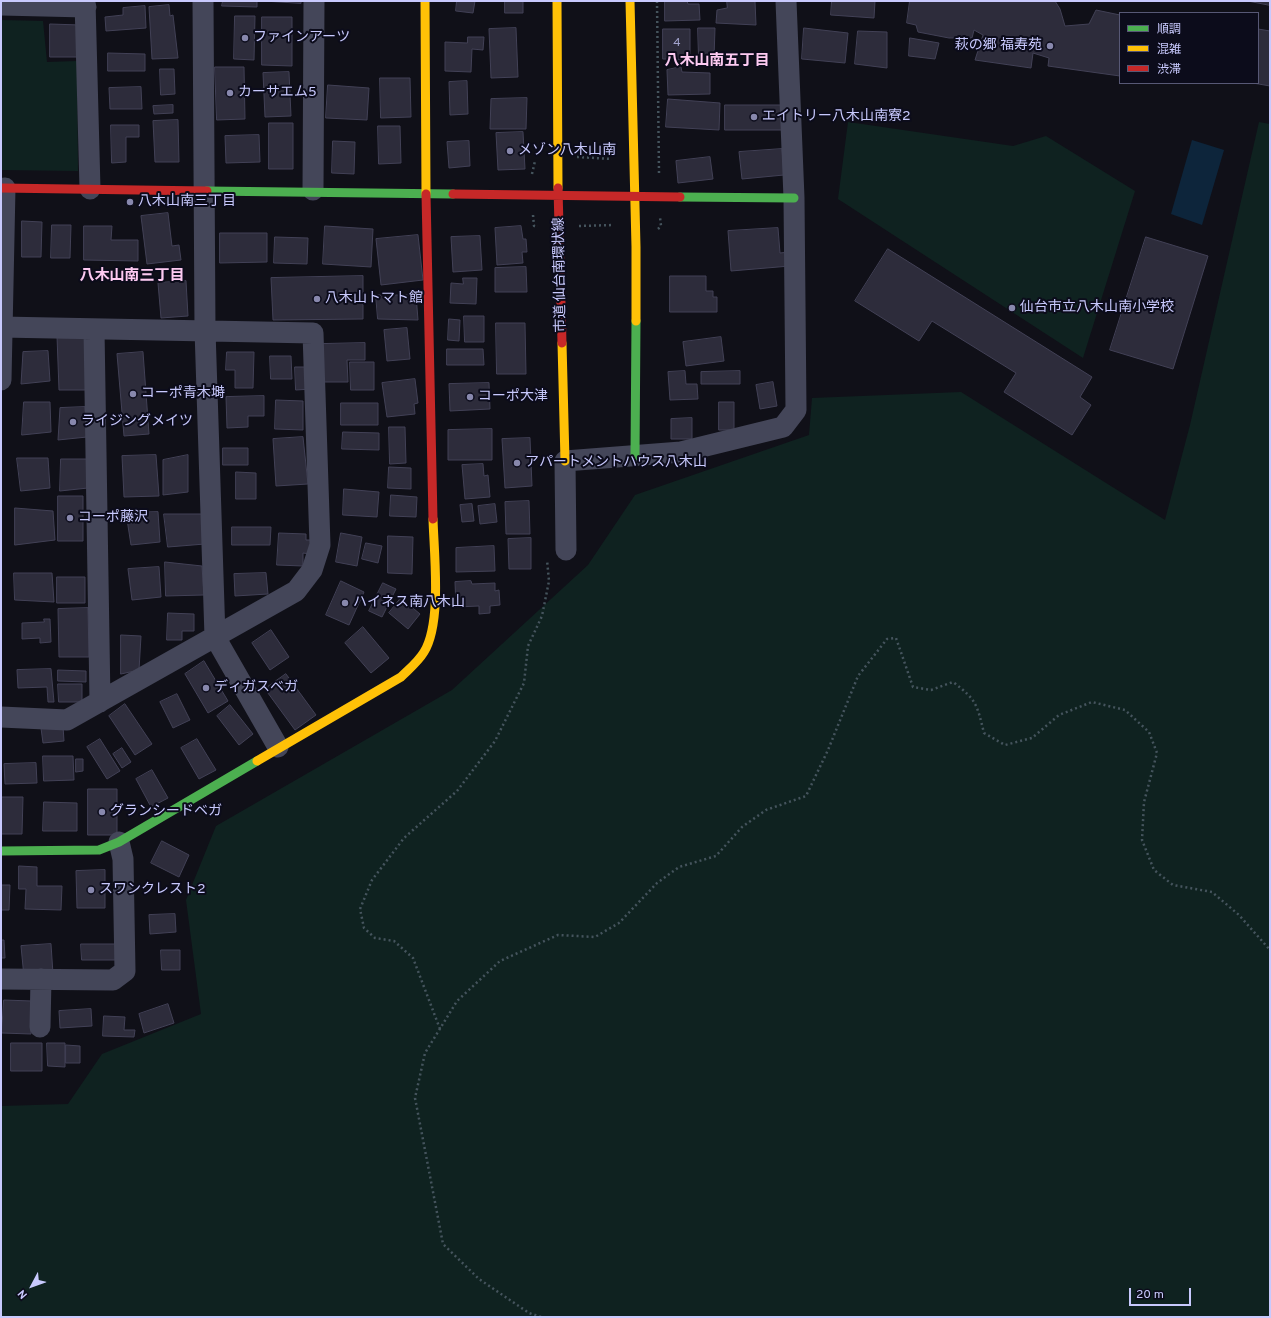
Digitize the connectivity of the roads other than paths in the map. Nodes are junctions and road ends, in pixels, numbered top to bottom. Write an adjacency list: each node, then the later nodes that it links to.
1 (203, 1): 12 (street)
2 (314, 1): 11 (street)
3 (425, 1): 13 (street)
4 (557, 1): 14 (street, 市道 仙台南環状線)
5 (630, 1): 15 (street)
6 (786, 1): 16 (street)
7 (85, 4): 8 (street); 10 (street)
8 (1, 5)
9 (3, 188): 10 (street); 17 (street)
10 (90, 189): 12 (street)
11 (313, 190): 12 (street); 13 (street)
12 (203, 191): 19 (street)
13 (426, 193): 14 (street); 27 (street)
14 (559, 195): 15 (street); 22 (street, 市道 仙台南環状線)
15 (634, 196): 16 (street); 21 (street)
16 (794, 198): 21 (street)
17 (2, 327): 18 (street); 20 (street)
18 (94, 329): 19 (street); 25 (street)
19 (205, 330): 24 (street); 24 (street)
20 (1, 380)
21 (635, 456): 22 (street)
22 (565, 461): 23 (street, 市道 仙台南環状線)
23 (556, 551)
24 (215, 637): 25 (street); 27 (street)
25 (100, 702): 26 (street)
26 (1, 717)
27 (278, 747): 28 (street)
28 (119, 842): 29 (street); 31 (street)
29 (1, 851)
30 (1, 979): 31 (street)
31 (42, 979): 32 (street)
32 (40, 1027)

